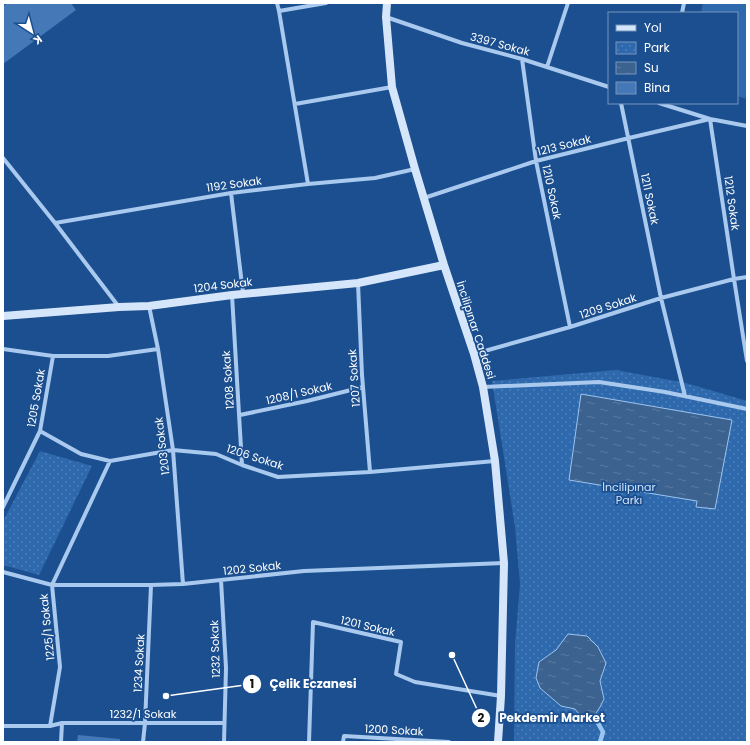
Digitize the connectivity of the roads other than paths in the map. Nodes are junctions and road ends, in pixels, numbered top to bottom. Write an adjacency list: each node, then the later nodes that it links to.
1 (277, 3): 5 (street)
2 (326, 3): 5 (street)
3 (387, 3): 6 (main road, İncilipınar Caddesi)
4 (568, 3): 8 (street)
5 (279, 12): 11 (street)
6 (386, 16): 7 (street, 3397 Sokak); 9 (main road, İncilipınar Caddesi)
7 (522, 59): 8 (street, 3397 Sokak); 18 (street, 1210 Sokak)
8 (547, 67): 10 (street, 3397 Sokak)
9 (392, 87): 11 (street); 19 (main road, İncilipınar Caddesi)
10 (608, 87)
11 (295, 104): 20 (street)
12 (621, 104): 16 (street, 1211 Sokak)
13 (662, 104): 14 (street)
14 (710, 118): 15 (street); 16 (street, 1213 Sokak); 26 (street, 1212 Sokak)
15 (747, 126)
16 (629, 138): 18 (street, 1213 Sokak); 30 (street, 1211 Sokak)
17 (3, 158): 23 (street)
18 (536, 161): 22 (street, 1213 Sokak); 34 (street, 1210 Sokak)
19 (415, 169): 20 (street, 1192 Sokak); 22 (main road, İncilipınar Caddesi)
20 (308, 184): 21 (street, 1192 Sokak)
21 (231, 193): 23 (street, 1192 Sokak); 28 (street)
22 (424, 198): 24 (main road, İncilipınar Caddesi)
23 (55, 223): 32 (street)
24 (444, 265): 27 (main road, 1204 Sokak); 37 (main road, İncilipınar Caddesi)
25 (747, 277): 26 (street, 1209 Sokak)
26 (734, 279): 30 (street, 1209 Sokak); 39 (street, 1212 Sokak)
27 (358, 283): 28 (main road, 1204 Sokak); 40 (street, 1207 Sokak)
28 (243, 293): 29 (main road, 1204 Sokak)
29 (232, 295): 31 (main road, 1204 Sokak); 44 (street, 1208 Sokak)
30 (661, 298): 34 (street, 1209 Sokak); 42 (street, 1211 Sokak)
31 (149, 306): 32 (main road, 1204 Sokak); 36 (street, 1203 Sokak)
32 (119, 307): 33 (main road, 1204 Sokak)
33 (3, 316)
34 (570, 328): 37 (street, 1209 Sokak)
35 (3, 349): 38 (street)
36 (158, 349): 38 (street); 46 (street, 1203 Sokak)
37 (474, 354): 41 (main road, İncilipınar Caddesi)
38 (53, 356): 45 (street, 1205 Sokak)
39 (747, 361)
40 (363, 387): 44 (street, 1208/1 Sokak); 50 (street, 1207 Sokak)
41 (483, 387): 42 (street); 48 (main road, İncilipınar Caddesi)
42 (685, 396): 43 (street)
43 (747, 409)
44 (240, 415): 49 (street, 1208 Sokak)
45 (40, 431): 47 (street, 1206 Sokak); 51 (street, 1205 Sokak)
46 (173, 450): 47 (street, 1206 Sokak); 49 (street, 1206 Sokak); 55 (street, 1203 Sokak)
47 (110, 461): 56 (street, 1225/1 Sokak)
48 (495, 462): 50 (street, 1206 Sokak); 52 (main road, İncilipınar Caddesi)
49 (242, 465): 50 (street, 1206 Sokak)
50 (370, 472)
51 (3, 507)
52 (504, 563): 54 (street, 1202 Sokak); 58 (main road, İncilipınar Caddesi)
53 (3, 572): 56 (street, 1202 Sokak)
54 (221, 580): 55 (street, 1202 Sokak); 61 (street, 1232 Sokak)
55 (183, 584): 57 (street, 1202 Sokak)
56 (52, 585): 57 (street, 1202 Sokak); 63 (street, 1225/1 Sokak)
57 (151, 585): 60 (street, 1234 Sokak)
58 (501, 696): 67 (street, 1201 Sokak); 70 (main road, İncilipınar Caddesi)
59 (62, 723): 60 (street, 1232/1 Sokak); 63 (street); 64 (street)
60 (145, 723): 61 (street, 1232/1 Sokak); 65 (street, 1234 Sokak)
61 (224, 723): 66 (street, 1232 Sokak)
62 (3, 726): 63 (street)
63 (50, 726)
64 (61, 742)
65 (143, 742)
66 (224, 742)
67 (309, 742)
68 (343, 742): 69 (street, 1200 Sokak)
69 (449, 742)
70 (498, 742)

